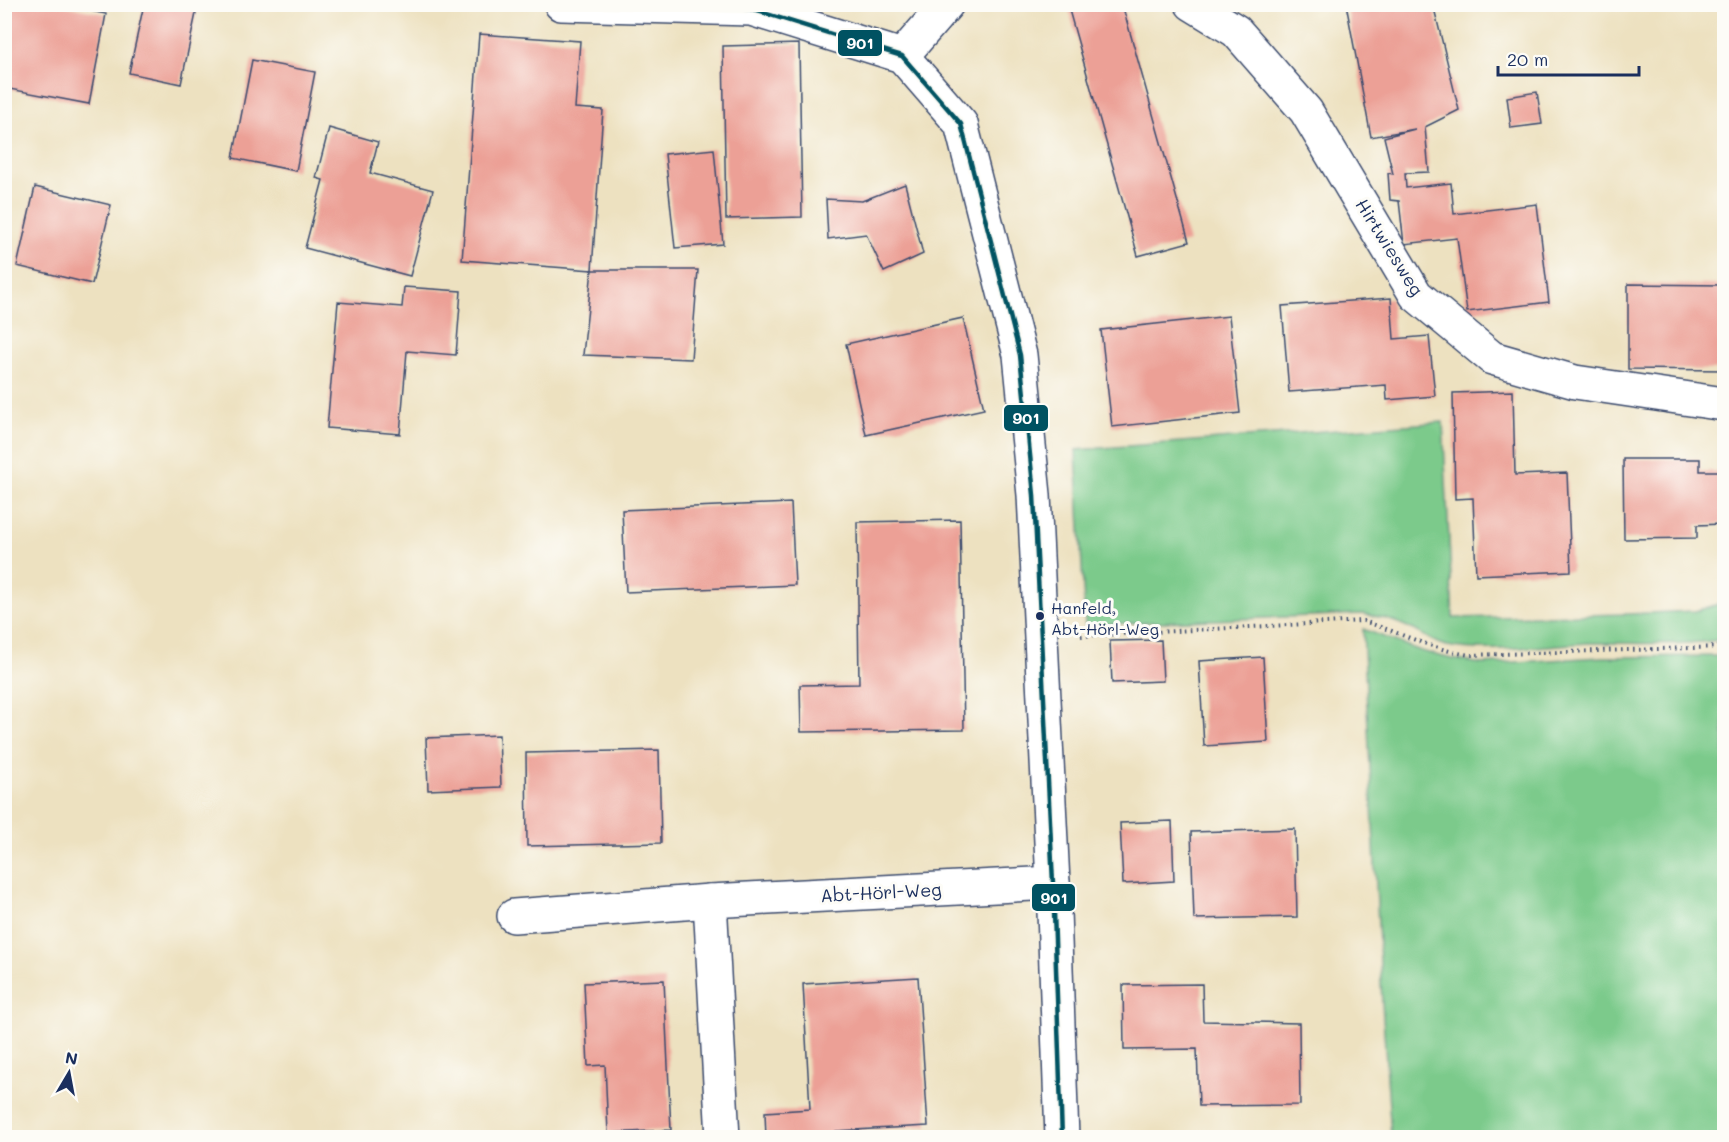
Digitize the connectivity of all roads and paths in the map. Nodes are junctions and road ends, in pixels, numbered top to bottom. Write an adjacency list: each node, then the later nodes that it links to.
1 (561, 4): 4 (street)
2 (947, 4): 5 (street)
3 (1192, 4): 6 (street, Hirtwiesweg)
4 (700, 6): 5 (street)
5 (902, 56): 7 (street)
6 (1725, 404)
7 (1041, 638): 8 (path); 9 (street)
8 (1725, 647)
9 (1053, 883): 10 (street, Abt-Hörl-Weg); 13 (street)
10 (710, 901): 11 (street, Abt-Hörl-Weg); 12 (street)
11 (514, 916)
12 (723, 1137)
13 (1062, 1137)

